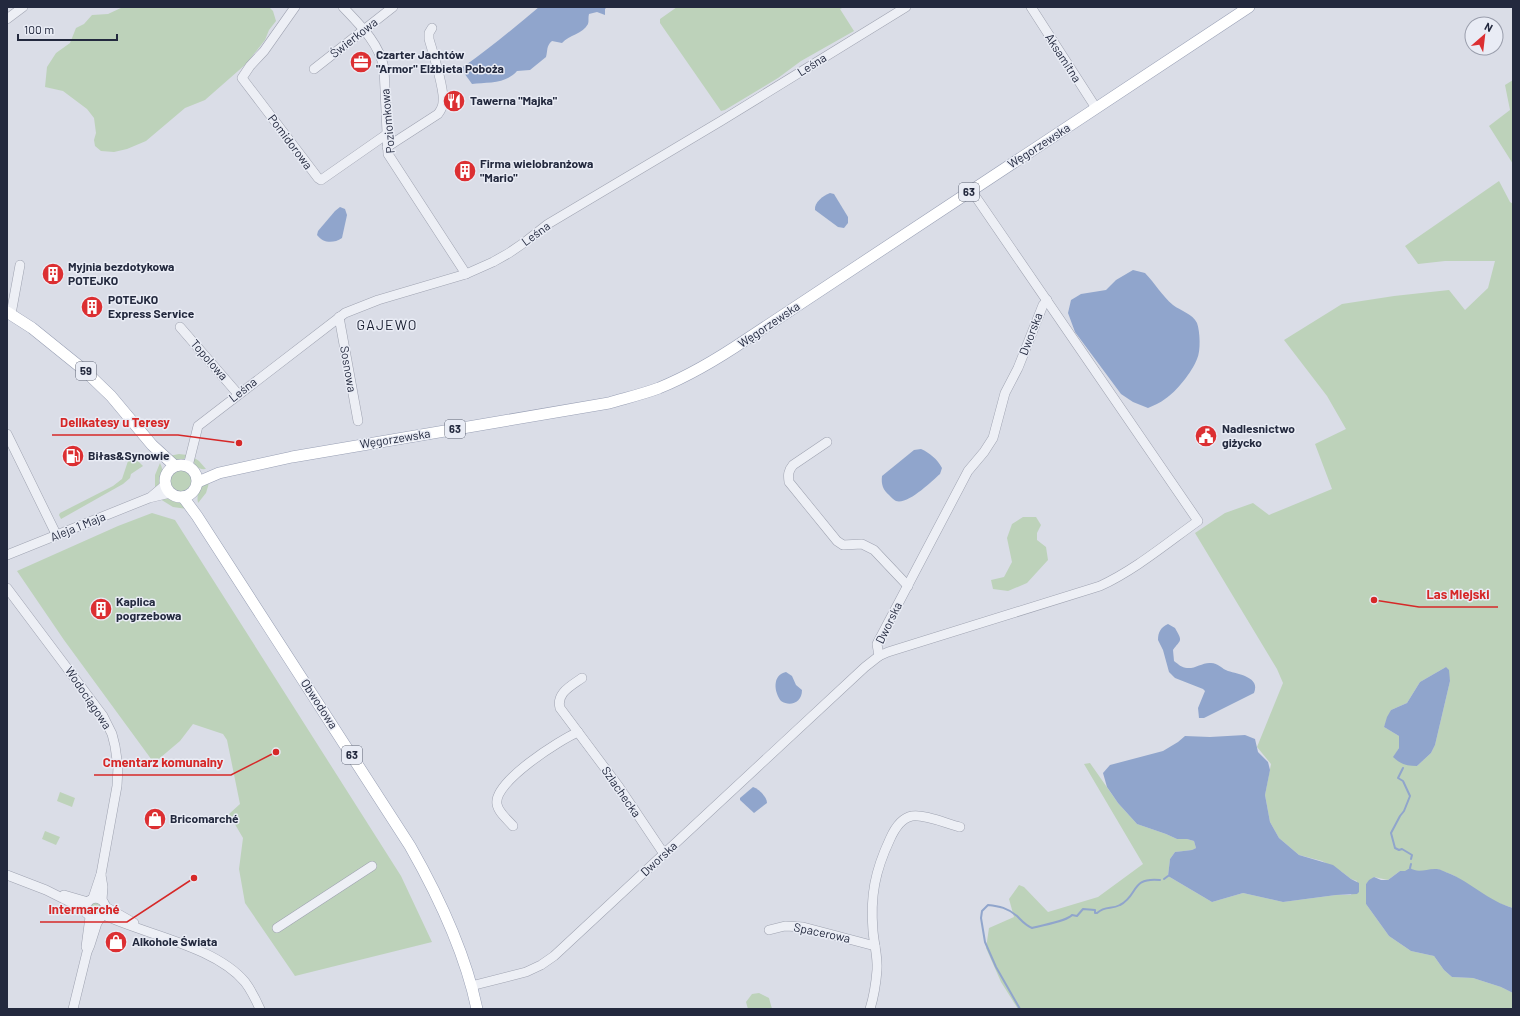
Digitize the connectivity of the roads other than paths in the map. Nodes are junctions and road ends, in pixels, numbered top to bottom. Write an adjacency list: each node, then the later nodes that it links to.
1 (23, 7): 8 (street)
2 (295, 7): 13 (street, Pomidorowa)
3 (343, 7): 10 (street, Poziomkowa)
4 (393, 7): 10 (street, Świerkowa)
5 (906, 7): 17 (street, Leśna)
6 (1031, 7): 12 (street, Aksamitna)
7 (1249, 7): 12 (main road, Węgorzewska / 63)
8 (7, 20)
9 (432, 28): 14 (street)
10 (364, 30): 11 (street, Świerkowa); 13 (street, Poziomkowa)
11 (314, 69)
12 (1096, 108): 15 (main road, Węgorzewska / 63)
13 (386, 134): 14 (street, Poziomkowa)
14 (387, 147): 17 (street, Poziomkowa)
15 (971, 190): 18 (street, Dworska); 27 (main road, Węgorzewska / 63)
16 (20, 265): 19 (street)
17 (466, 274): 20 (street, Leśna)
18 (1047, 300): 32 (street, Dworska); 34 (street)
19 (9, 313): 26 (main road, 59)
20 (338, 317): 22 (street, Leśna); 23 (street, Sosnowa)
21 (180, 327): 22 (street, Topolowa)
22 (238, 394): 27 (street, Leśna)
23 (358, 421)
24 (7, 434): 30 (street)
25 (827, 442): 32 (street)
26 (171, 469): 27 (main road); 28 (main road)
27 (194, 473): 29 (main road)
28 (167, 489): 29 (main road); 30 (street, Aleja 1 Maja)
29 (187, 495): 46 (main road, Obwodowa / 63)
30 (57, 536): 31 (street, Aleja 1 Maja)
31 (7, 555)
32 (908, 586): 34 (street, Dworska)
33 (7, 588): 42 (street, Wodociągowa)
34 (879, 656): 39 (street, Dworska)
35 (582, 678): 36 (street, Szlachecka)
36 (578, 732): 37 (street); 39 (street, Szlachecka)
37 (513, 826)
38 (960, 827): 45 (street)
39 (664, 854): 46 (street, Dworska)
40 (372, 866): 43 (street)
41 (7, 875): 42 (street)
42 (96, 909): 47 (street, Wodociągowa); 48 (street)
43 (277, 928)
44 (769, 930): 45 (street, Spacerowa)
45 (875, 946): 50 (street)
46 (471, 986): 49 (main road, Obwodowa / 63)
47 (73, 1009)
48 (260, 1009)
49 (478, 1009)
50 (870, 1009)

